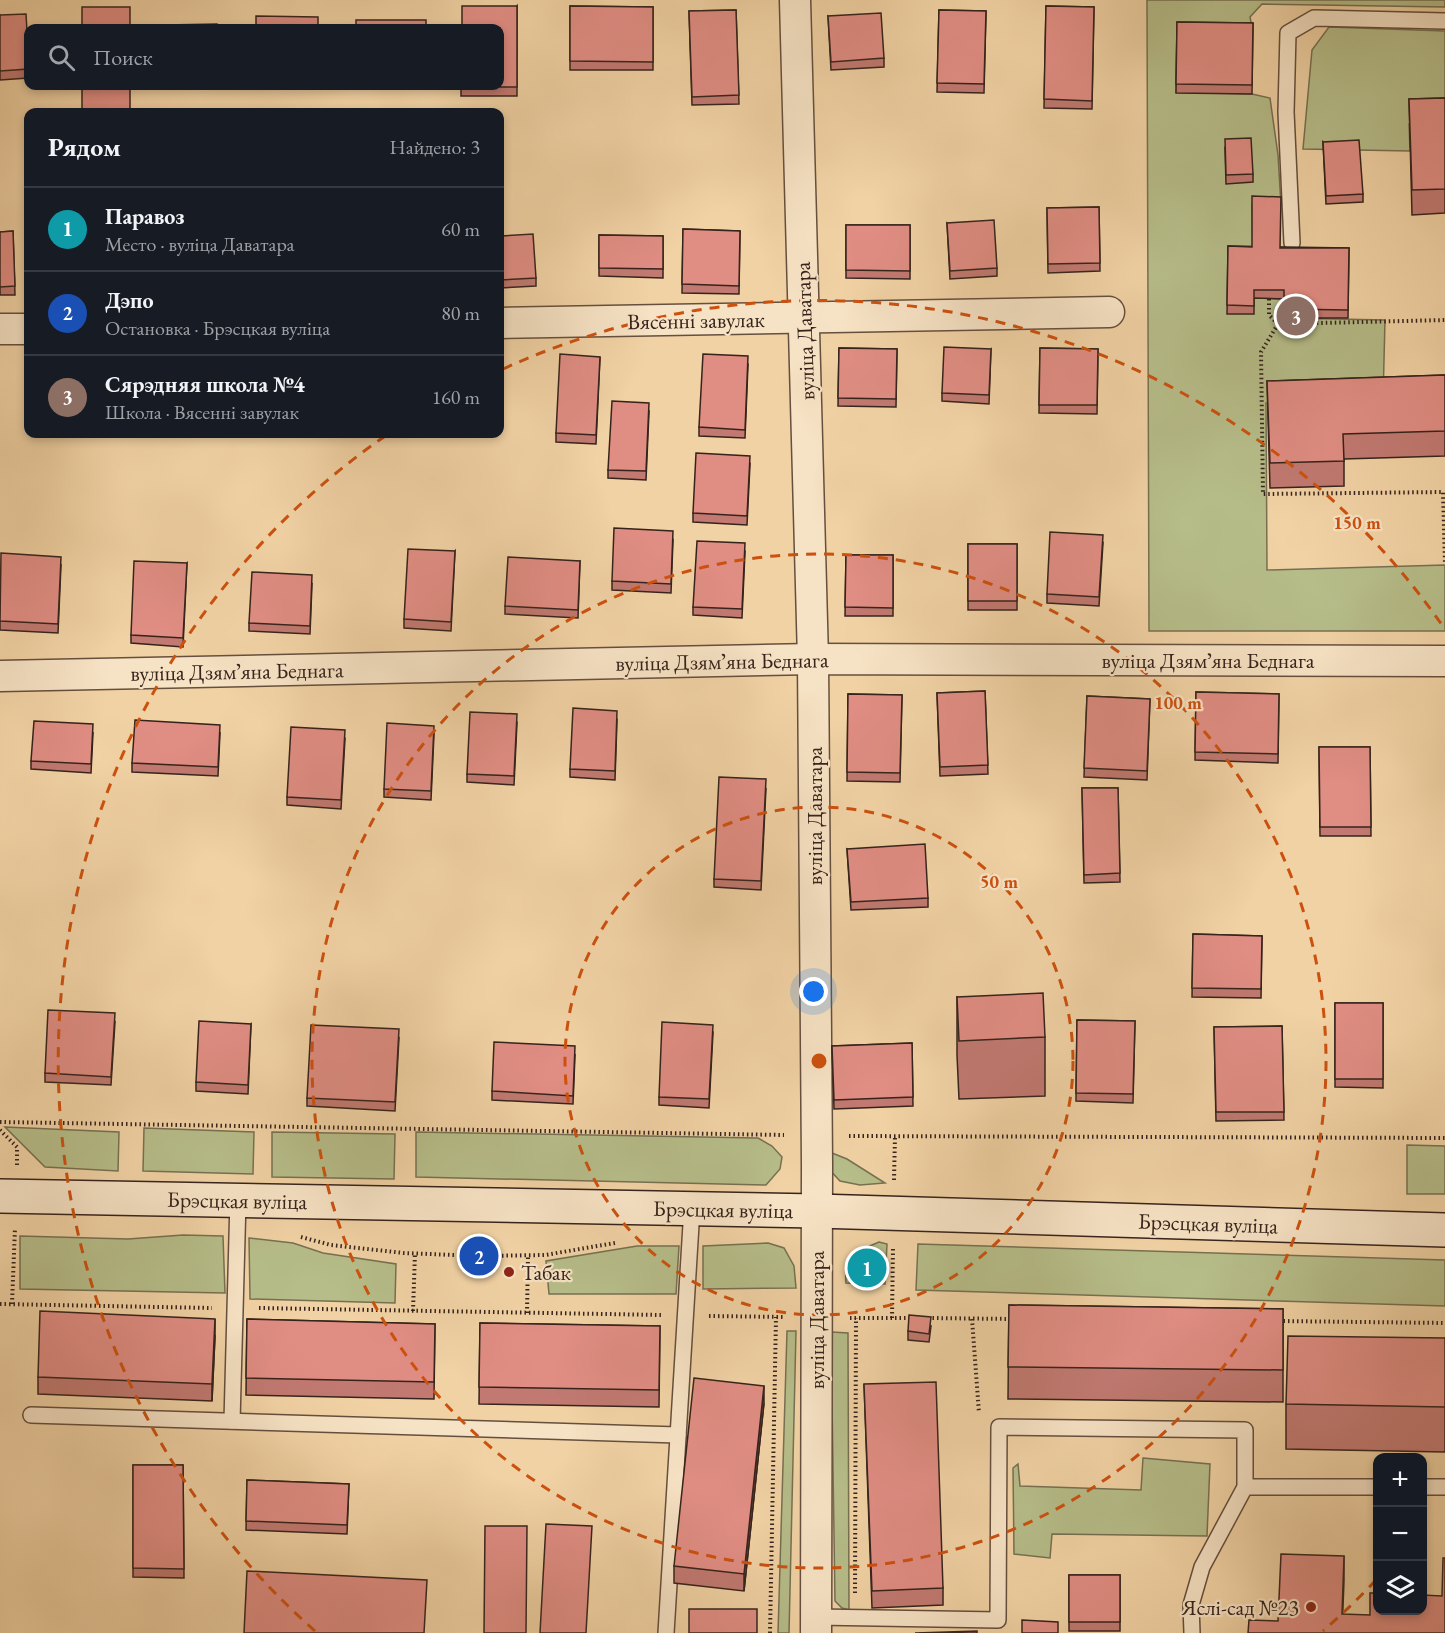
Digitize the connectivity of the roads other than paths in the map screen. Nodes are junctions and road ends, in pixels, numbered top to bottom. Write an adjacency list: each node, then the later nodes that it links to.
1 (795, 0): 5 (street, вуліца Даватара)
2 (1445, 21): 3 (lane)
3 (1292, 243)
4 (1109, 312): 5 (street, Вясенні завулак)
5 (804, 319): 6 (street, Вясенні завулак); 9 (street, вуліца Даватара)
6 (504, 323)
7 (0, 329): 8 (street)
8 (24, 329)
9 (813, 659): 10 (street, вуліца Дзямʼяна Беднага); 11 (street, вуліца Дзямʼяна Беднага); 15 (street, вуліца Даватара)
10 (1445, 661)
11 (0, 676)
12 (0, 1196): 13 (main road, Брэсцкая вуліца)
13 (238, 1200): 14 (main road, Брэсцкая вуліца); 18 (lane)
14 (692, 1208): 15 (main road, Брэсцкая вуліца); 19 (lane)
15 (817, 1211): 16 (main road, Брэсцкая вуліца); 24 (street, вуліца Даватара)
16 (1445, 1230)
17 (31, 1415): 18 (lane)
18 (232, 1421): 19 (lane)
19 (678, 1435): 26 (lane)
20 (1245, 1487): 21 (lane); 25 (lane); 27 (lane)
21 (1373, 1487)
22 (1427, 1487): 23 (lane)
23 (1445, 1487)
24 (816, 1625): 25 (lane)
25 (998, 1627)
26 (666, 1633)
27 (1192, 1633)

